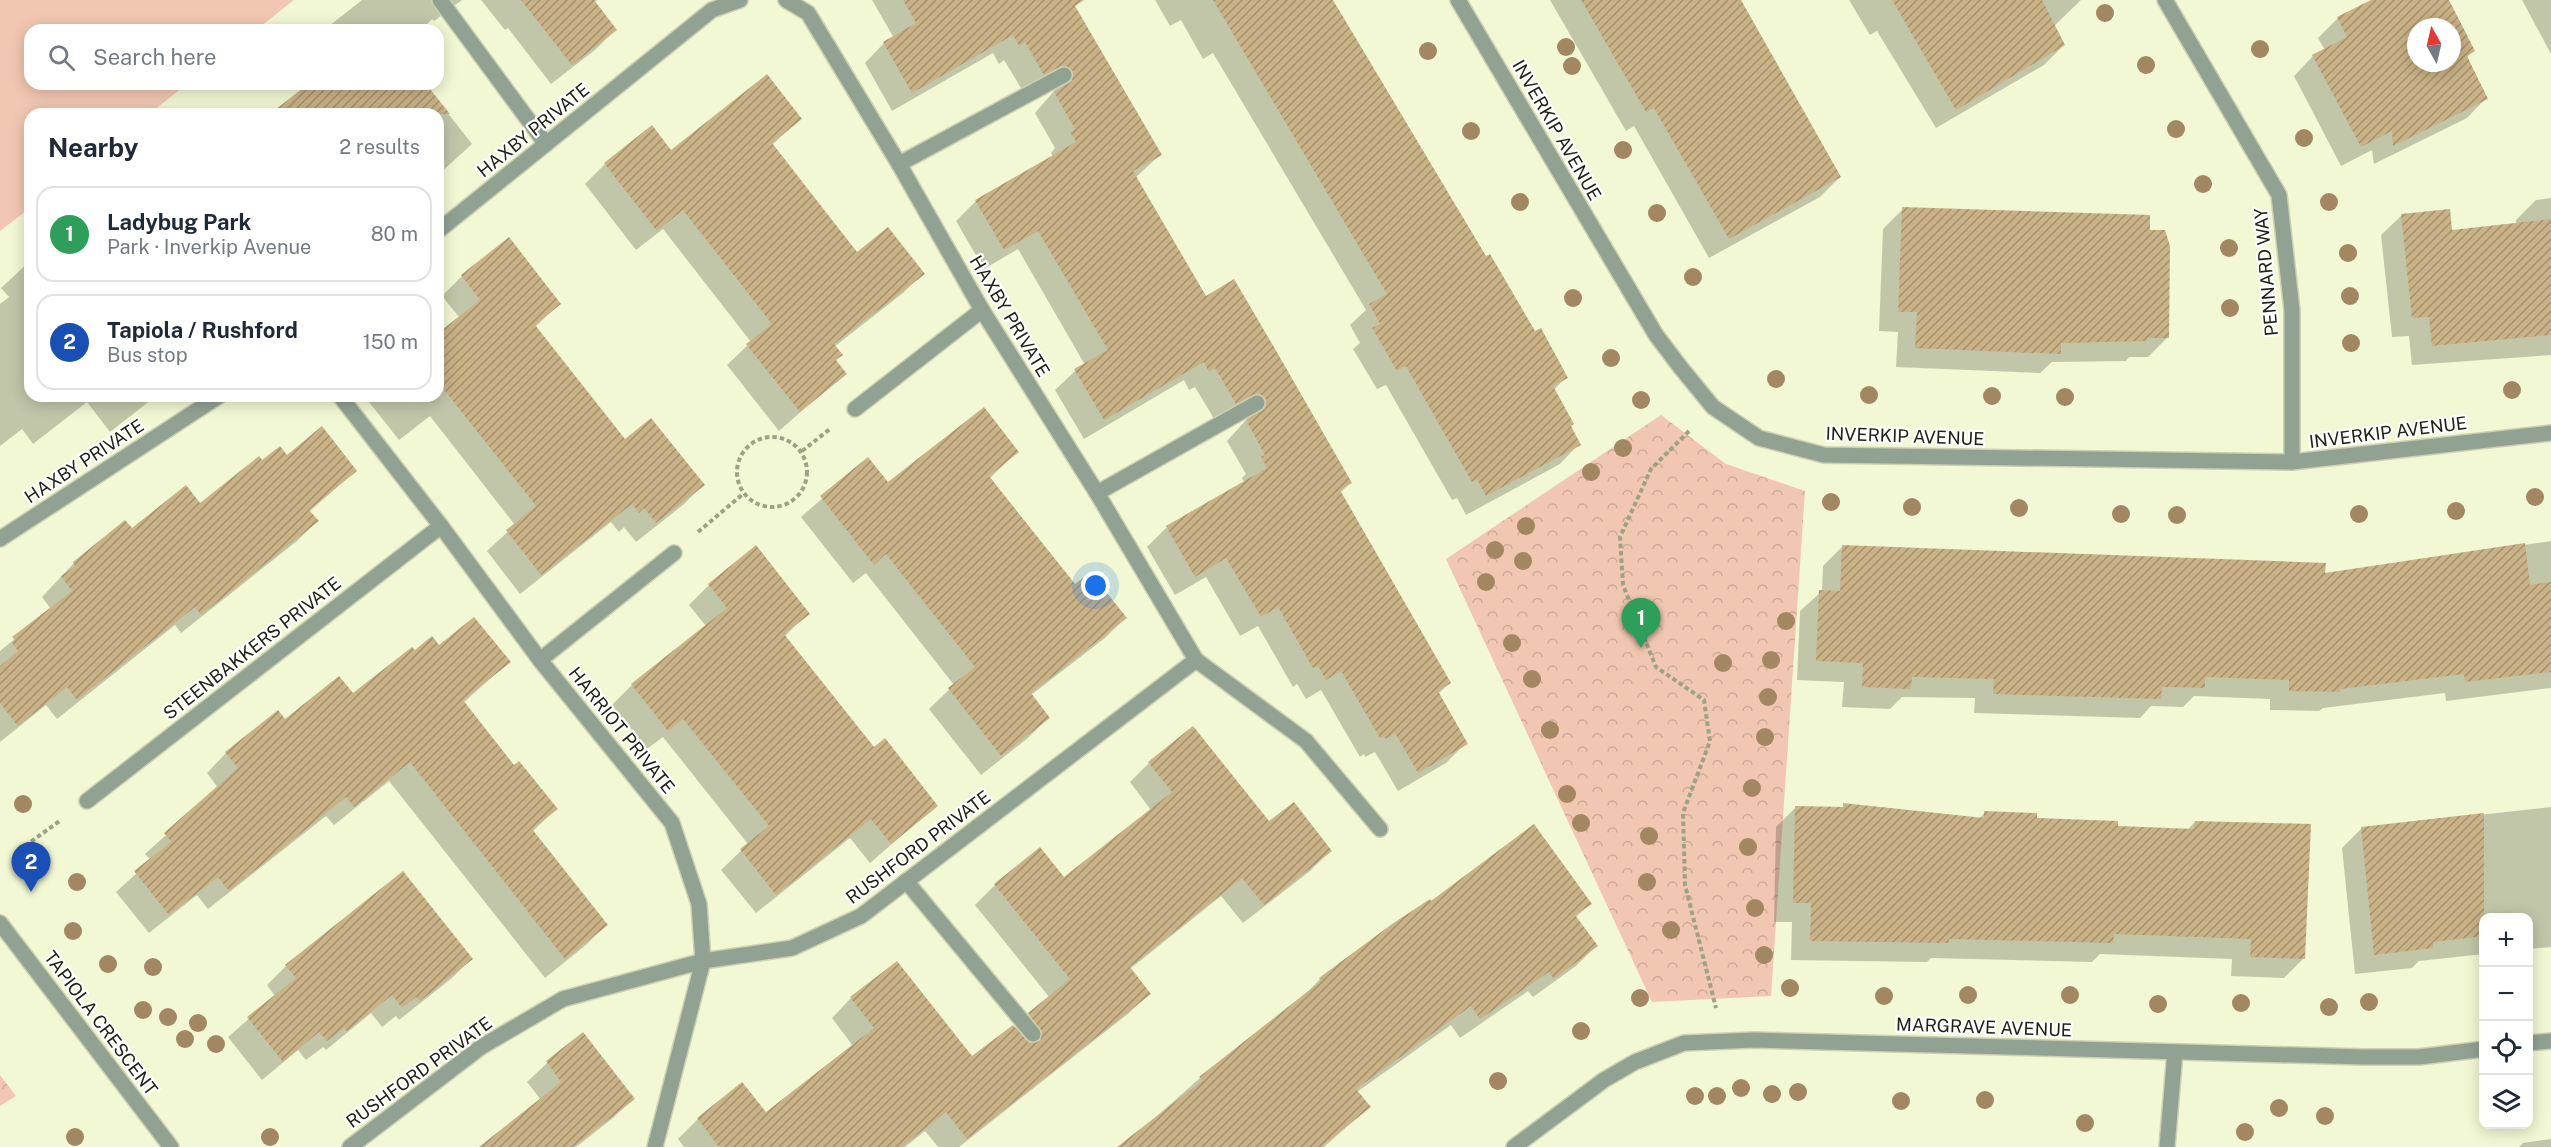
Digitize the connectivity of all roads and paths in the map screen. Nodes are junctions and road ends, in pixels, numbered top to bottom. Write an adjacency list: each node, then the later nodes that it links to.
1 (440, 0): 7 (street)
2 (740, 0): 7 (street, HAXBY PRIVATE)
3 (786, 0): 8 (street, HAXBY PRIVATE)
4 (1458, 0): 14 (street, INVERKIP AVENUE)
5 (2165, 0): 17 (street, PENNARD WAY)
6 (1064, 75): 8 (street)
7 (546, 144): 9 (street, HAXBY PRIVATE)
8 (899, 164): 10 (street, HAXBY PRIVATE)
9 (444, 226)
10 (981, 310): 15 (street); 18 (street, HAXBY PRIVATE)
11 (210, 402): 21 (street, HAXBY PRIVATE)
12 (345, 402): 20 (street, HARRIOT PRIVATE)
13 (1257, 404): 18 (street)
14 (1713, 406): 17 (street, INVERKIP AVENUE); 32 (path)
15 (855, 409)
16 (2551, 433): 17 (street, INVERKIP AVENUE)
17 (2292, 462)
18 (1097, 493): 24 (street, HAXBY PRIVATE)
19 (743, 494): 19 (path); 22 (path)
20 (441, 526): 23 (street, HARRIOT PRIVATE); 25 (street, STEENBAKKERS PRIVATE)
21 (0, 539)
22 (674, 553): 23 (street)
23 (540, 660): 30 (street, HARRIOT PRIVATE)
24 (1196, 660): 26 (street); 28 (street, RUSHFORD PRIVATE)
25 (87, 801): 27 (path)
26 (1380, 829)
27 (25, 846)
28 (906, 882): 30 (street, RUSHFORD PRIVATE); 31 (street)
29 (0, 923): 37 (street, TAPIOLA CRESCENT)
30 (703, 961): 38 (street, RUSHFORD PRIVATE); 39 (street, HARRIOT PRIVATE)
31 (1033, 1034)
32 (1725, 1041): 36 (street, MARGRAVE AVENUE); 40 (street, MARGRAVE AVENUE)
33 (2551, 1041): 34 (street)
34 (2533, 1043)
35 (2479, 1050): 36 (street, MARGRAVE AVENUE)
36 (2175, 1052): 41 (street)
37 (171, 1147)
38 (350, 1147)
39 (655, 1147)
40 (1514, 1147)
41 (2167, 1147)

